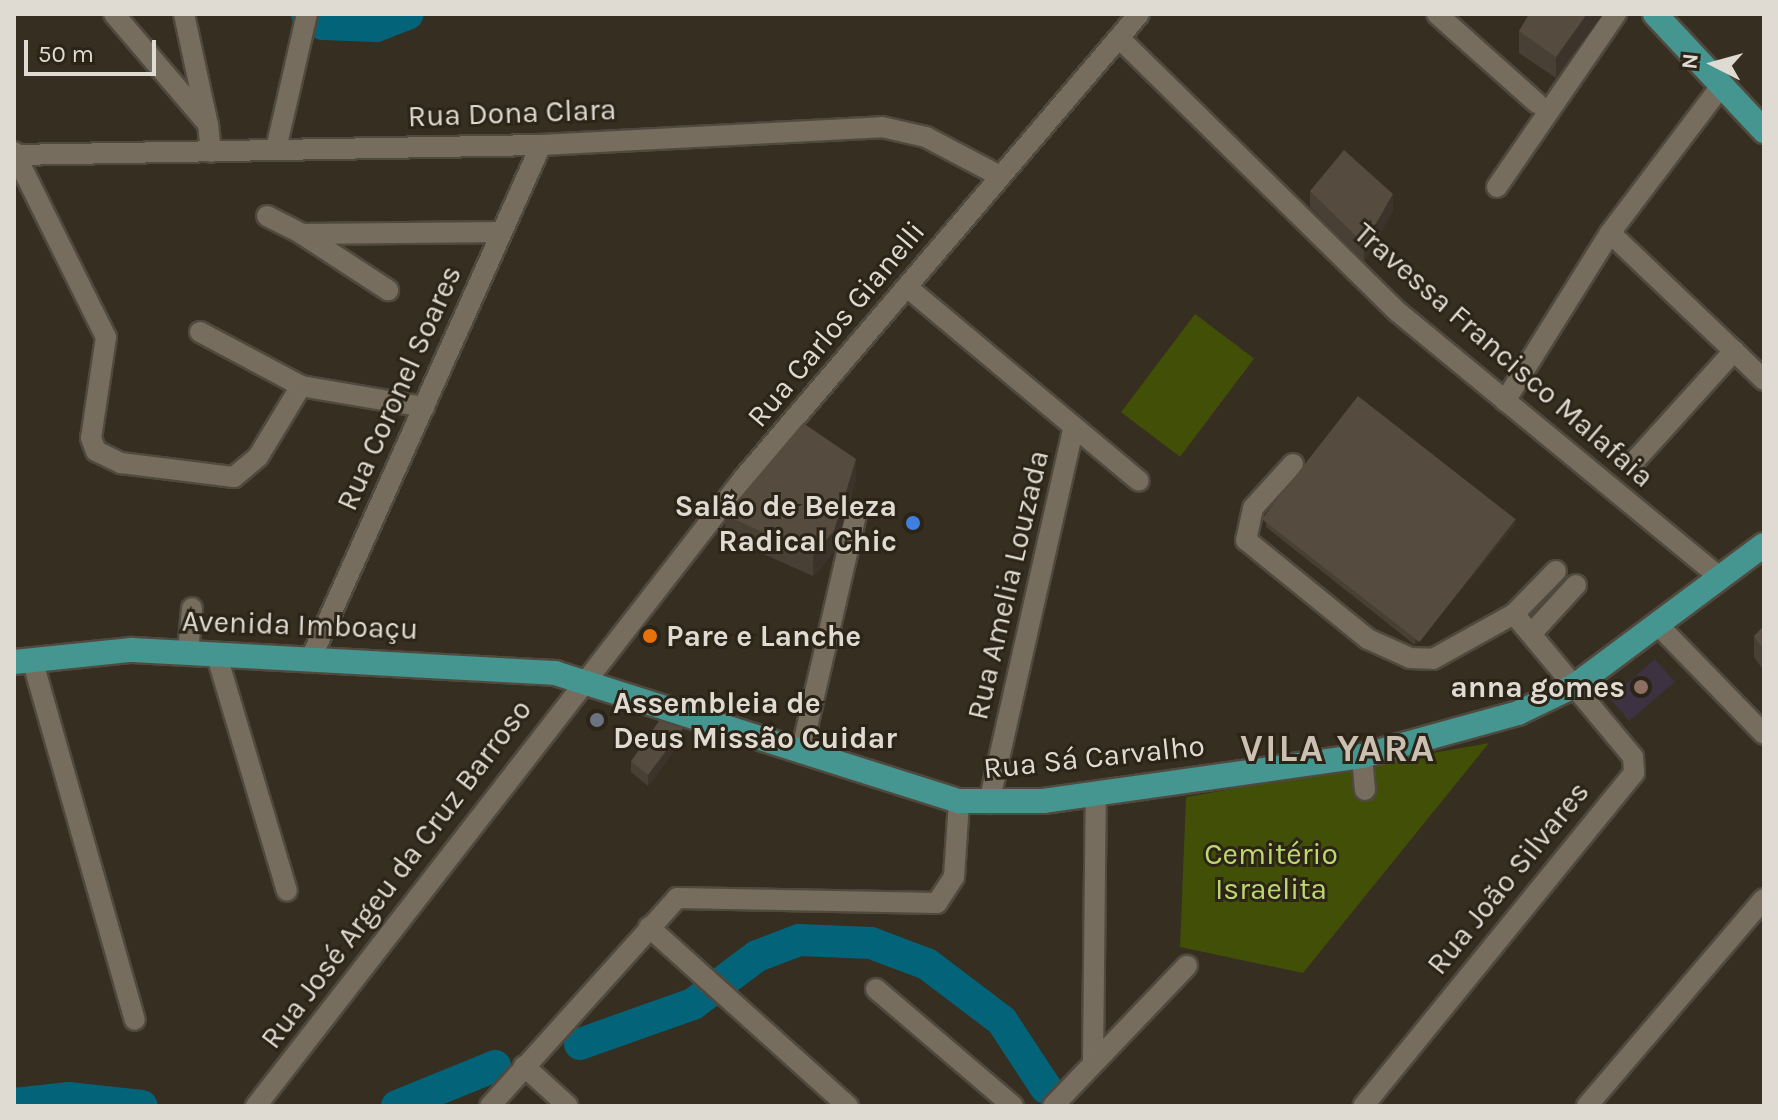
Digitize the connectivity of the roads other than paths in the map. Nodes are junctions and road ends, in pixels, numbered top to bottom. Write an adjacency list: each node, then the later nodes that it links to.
1 (114, 14): 11 (street)
2 (184, 14): 11 (street)
3 (307, 14): 14 (street)
4 (1437, 14): 10 (street)
5 (1616, 14): 18 (street)
6 (1655, 14): 9 (main road)
7 (1136, 15): 8 (street, Rua Carlos Gianelli)
8 (1119, 38): 17 (street, Rua Carlos Gianelli); 29 (street, Travessa Francisco Malafaia)
9 (1722, 85): 12 (main road); 21 (street)
10 (1537, 103)
11 (208, 124): 15 (street)
12 (1764, 131)
13 (541, 145): 14 (street, Rua Dona Clara); 17 (street, Rua Dona Clara); 20 (street, Rua Coronel Soares)
14 (276, 149): 15 (street, Rua Dona Clara)
15 (211, 152): 16 (street, Rua Dona Clara)
16 (15, 154): 28 (street)
17 (1000, 176): 23 (street, Rua Carlos Gianelli)
18 (1497, 187)
19 (267, 216): 22 (street)
20 (502, 232): 22 (street); 30 (street, Rua Coronel Soares)
21 (1610, 233): 26 (street); 29 (street)
22 (302, 234): 24 (street)
23 (907, 287): 31 (street); 48 (street, Rua Carlos Gianelli)
24 (388, 290)
25 (200, 332): 28 (street)
26 (1734, 351): 27 (street); 33 (street)
27 (1764, 380)
28 (301, 386): 30 (street)
29 (1505, 401): 38 (street, Travessa Francisco Malafaia)
30 (424, 407): 46 (street, Rua Coronel Soares)
31 (1074, 427): 34 (street); 56 (street, Rua Amelia Louzada)
32 (1293, 464): 41 (street)
33 (1631, 465)
34 (1139, 481)
35 (857, 511): 51 (street)
36 (1764, 545): 38 (main road, Rua Sá Carvalho)
37 (1556, 571): 41 (street)
38 (1719, 577): 42 (main road, Rua Sá Carvalho)
39 (1576, 585): 43 (street)
40 (192, 608): 44 (street)
41 (1514, 614): 43 (street)
42 (1657, 624): 49 (main road, Rua Sá Carvalho); 50 (street)
43 (1532, 633): 49 (street)
44 (188, 653): 45 (main road, Avenida Imboaçu); 47 (main road, Avenida Imboaçu)
45 (216, 653): 46 (main road, Avenida Imboaçu); 57 (street)
46 (312, 656): 48 (main road, Avenida Imboaçu)
47 (23, 661): 62 (street)
48 (583, 678): 51 (main road, Rua Sá Carvalho); 65 (street, Rua José Argeu da Cruz Barroso)
49 (1576, 685): 52 (main road, Rua Sá Carvalho); 71 (street, Rua João Silvares)
50 (1764, 734)
51 (801, 753): 55 (main road, Rua Sá Carvalho)
52 (1362, 756): 53 (street); 54 (main road, Rua Sá Carvalho)
53 (1365, 790)
54 (1096, 795): 56 (main road, Rua Sá Carvalho); 63 (street)
55 (959, 801): 56 (main road, Rua Sá Carvalho); 59 (street)
56 (989, 803)
57 (287, 891)
58 (1762, 903): 72 (street)
59 (649, 927): 64 (street); 68 (street)
60 (1187, 966): 63 (street)
61 (876, 989): 69 (street)
62 (135, 1020)
63 (1093, 1060): 70 (street)
64 (524, 1066): 66 (street); 67 (street)
65 (259, 1103)
66 (490, 1106)
67 (568, 1106)
68 (848, 1106)
69 (1013, 1106)
70 (1053, 1106)
71 (1363, 1106)
72 (1587, 1106)

